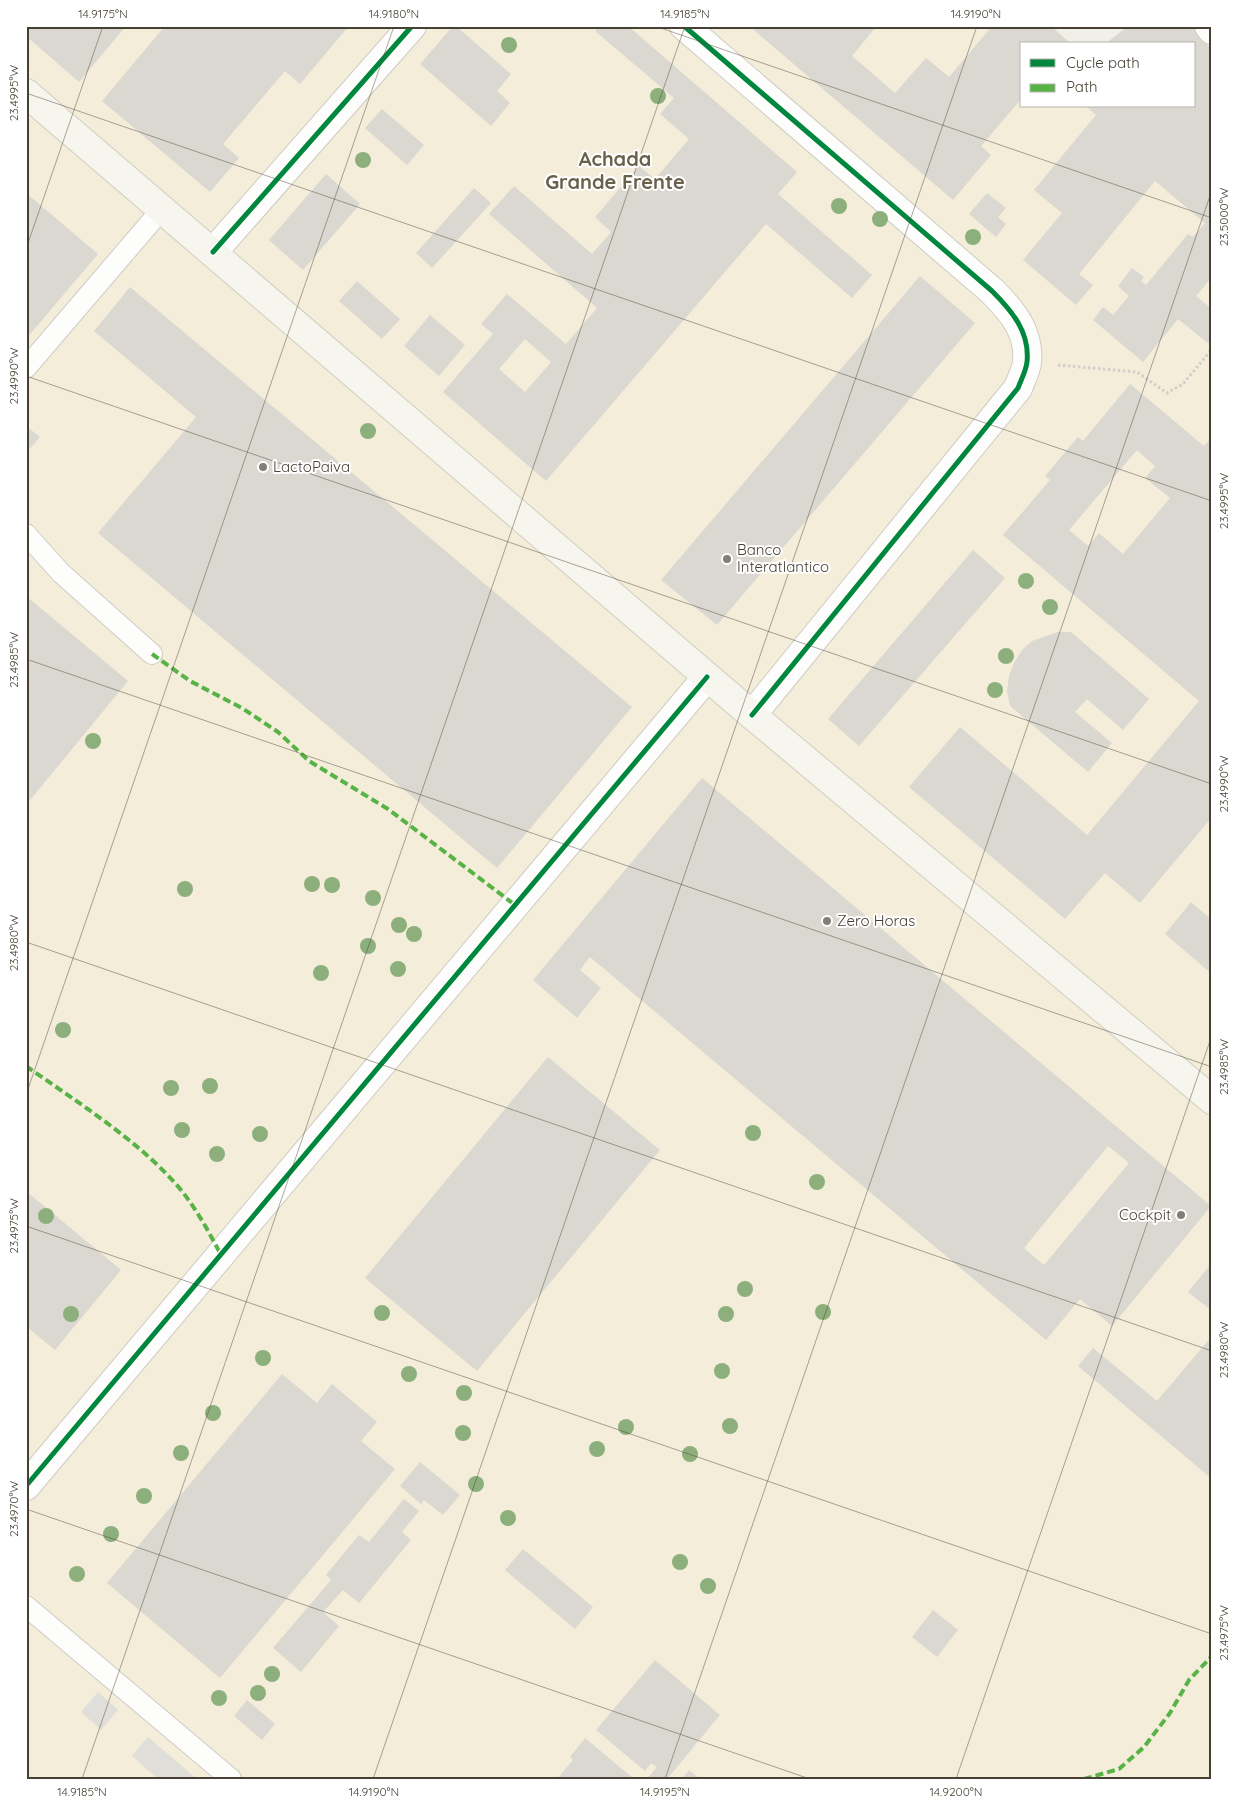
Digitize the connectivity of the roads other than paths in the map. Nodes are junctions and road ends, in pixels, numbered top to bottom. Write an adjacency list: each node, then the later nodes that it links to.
1 (412, 26): 7 (street)
2 (684, 26): 12 (street)
3 (1209, 26): 4 (street)
4 (1212, 30)
5 (26, 93): 6 (main road)
6 (162, 209): 7 (main road); 8 (lane)
7 (213, 252): 11 (main road)
8 (26, 368)
9 (26, 534): 10 (lane)
10 (152, 654)
11 (707, 677): 12 (main road); 14 (street)
12 (752, 716): 13 (main road)
13 (1212, 1100)
14 (26, 1486)
15 (26, 1606): 16 (lane)
16 (231, 1779)

